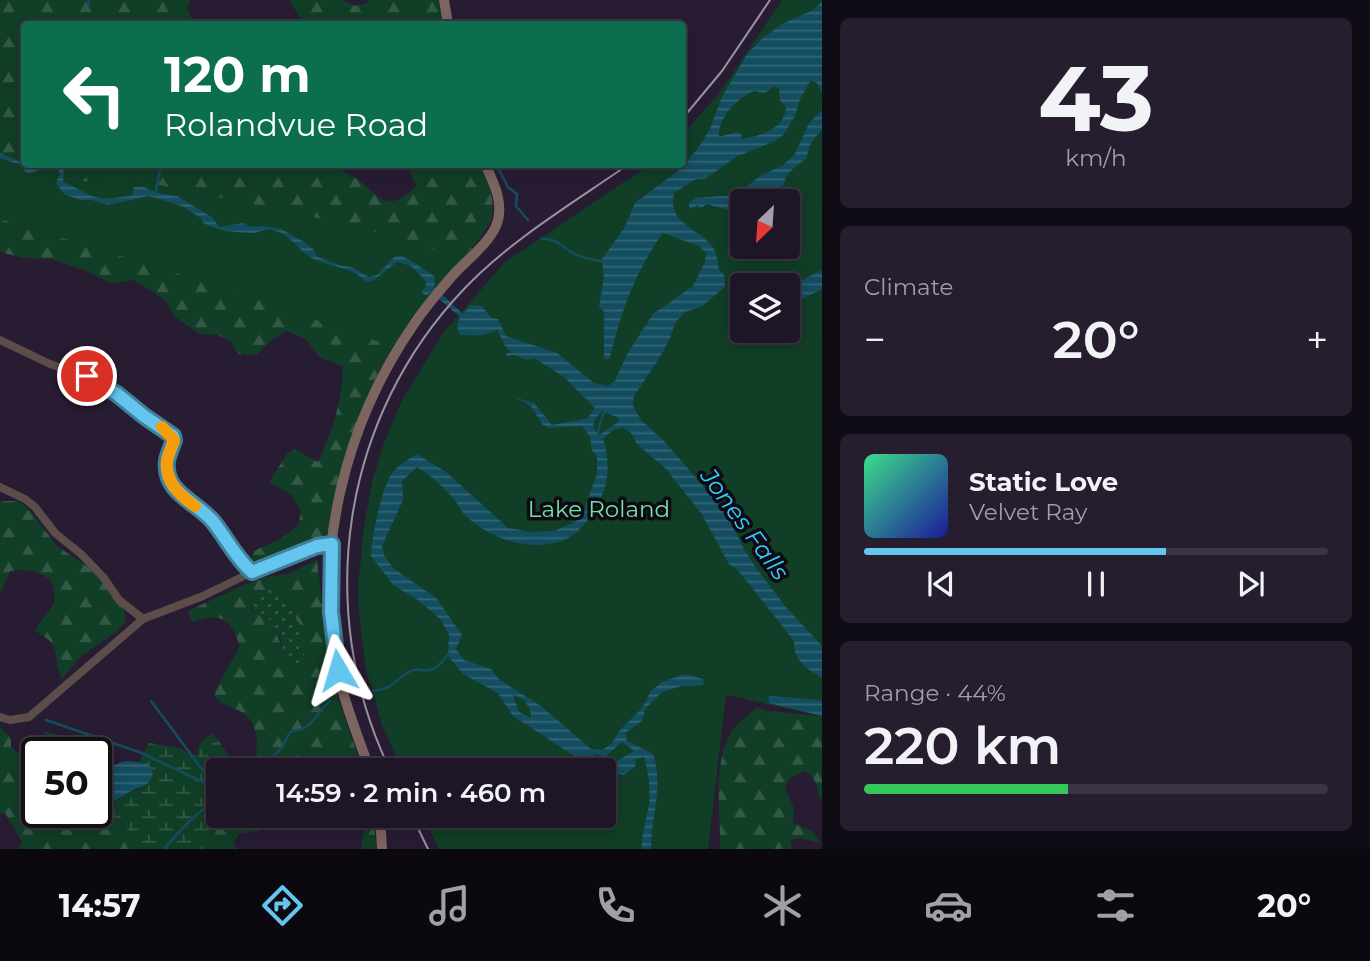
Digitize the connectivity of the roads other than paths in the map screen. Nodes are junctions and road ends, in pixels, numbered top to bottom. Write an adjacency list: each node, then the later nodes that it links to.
1 (444, 0): 2 (main road)
2 (448, 21)
3 (487, 168): 6 (main road)
4 (0, 340): 7 (street)
5 (0, 487): 8 (street)
6 (332, 544): 7 (street); 10 (main road)
7 (252, 572): 8 (street)
8 (143, 619): 9 (street)
9 (0, 717)
10 (366, 758)
11 (381, 828): 12 (main road)
12 (382, 849)

